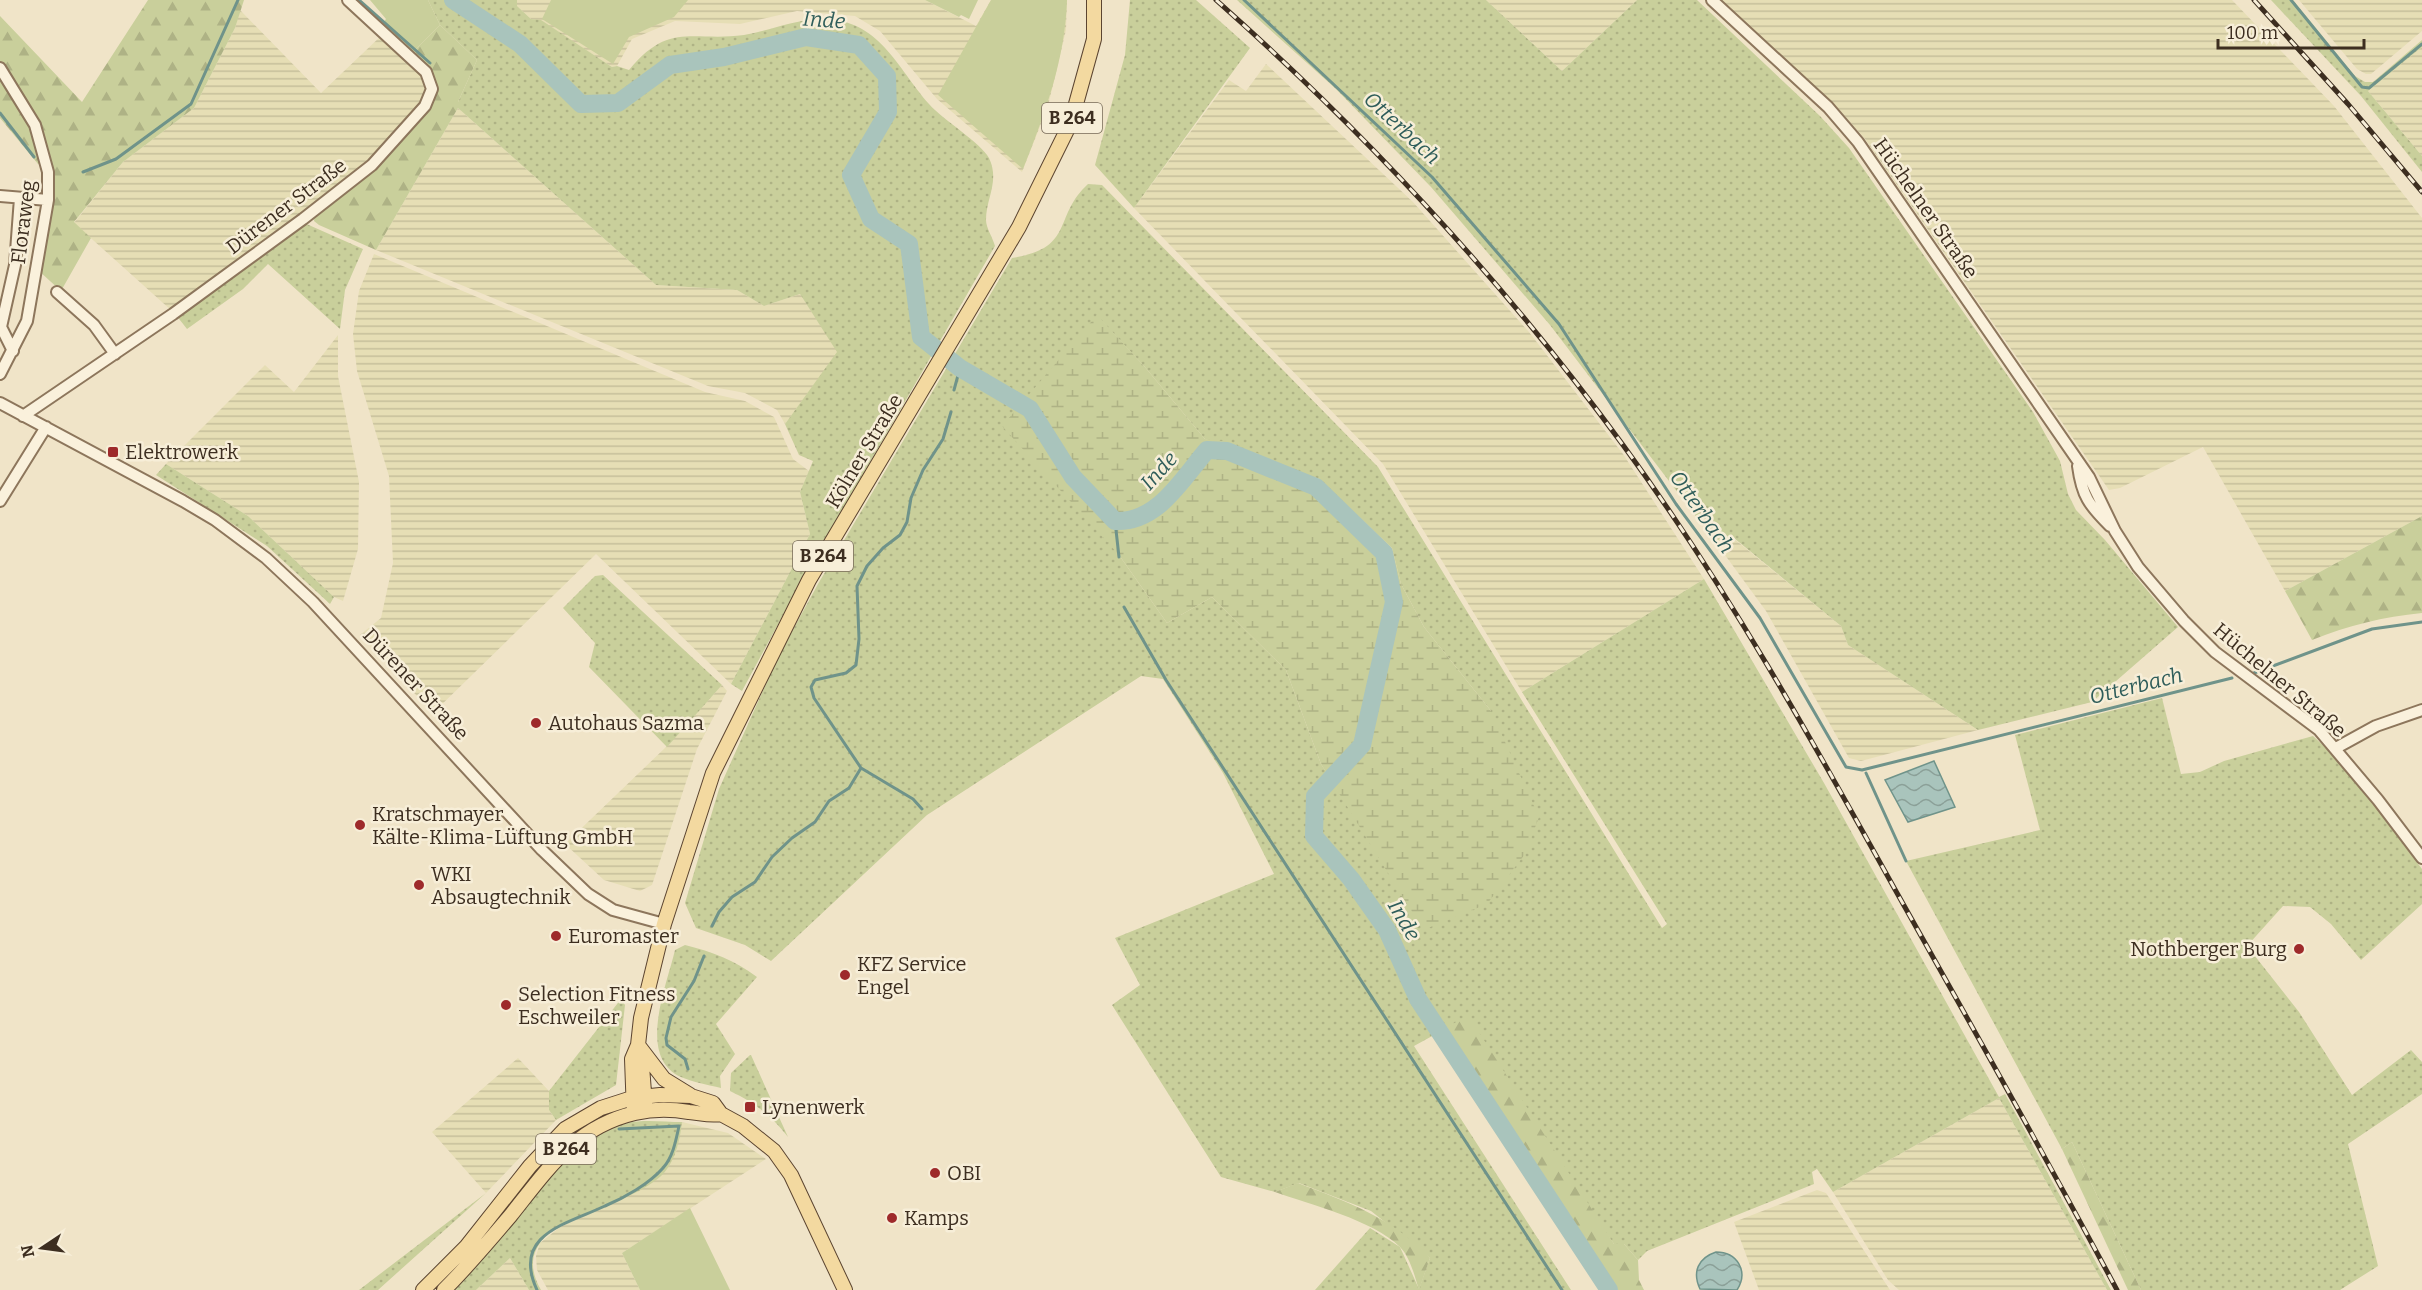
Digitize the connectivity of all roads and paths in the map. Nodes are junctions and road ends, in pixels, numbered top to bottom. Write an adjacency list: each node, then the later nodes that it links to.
1 (348, 0): 10 (street, Dürener Straße)
2 (1094, 0): 19 (main road, Kölner Straße / B 264)
3 (1712, 0): 17 (street, Hüchelner Straße)
4 (0, 68): 7 (street, Floraweg)
5 (0, 196): 6 (street)
6 (21, 198): 7 (street); 9 (street, Floraweg)
7 (48, 200): 9 (street, Floraweg)
8 (57, 292): 10 (street)
9 (13, 351): 11 (street, Floraweg)
10 (115, 354): 13 (street, Dürener Straße)
11 (0, 375)
12 (0, 403): 13 (street, Dürener Straße)
13 (23, 416): 14 (street, Dürener Straße)
14 (46, 427): 15 (street); 19 (street, Dürener Straße)
15 (0, 501)
16 (2422, 710): 17 (street)
17 (2336, 748): 18 (street, Hüchelner Straße)
18 (2422, 858)
19 (664, 924): 20 (main road, B 264)
20 (638, 1045): 21 (main road); 22 (main road, B 264)
21 (692, 1096): 22 (main road); 24 (main road)
22 (638, 1097): 23 (main road); 25 (main road, B 264)
23 (640, 1112): 24 (main road); 26 (main road, B 264)
24 (721, 1114): 27 (main road)
25 (423, 1290)
26 (444, 1290)
27 (845, 1290)

